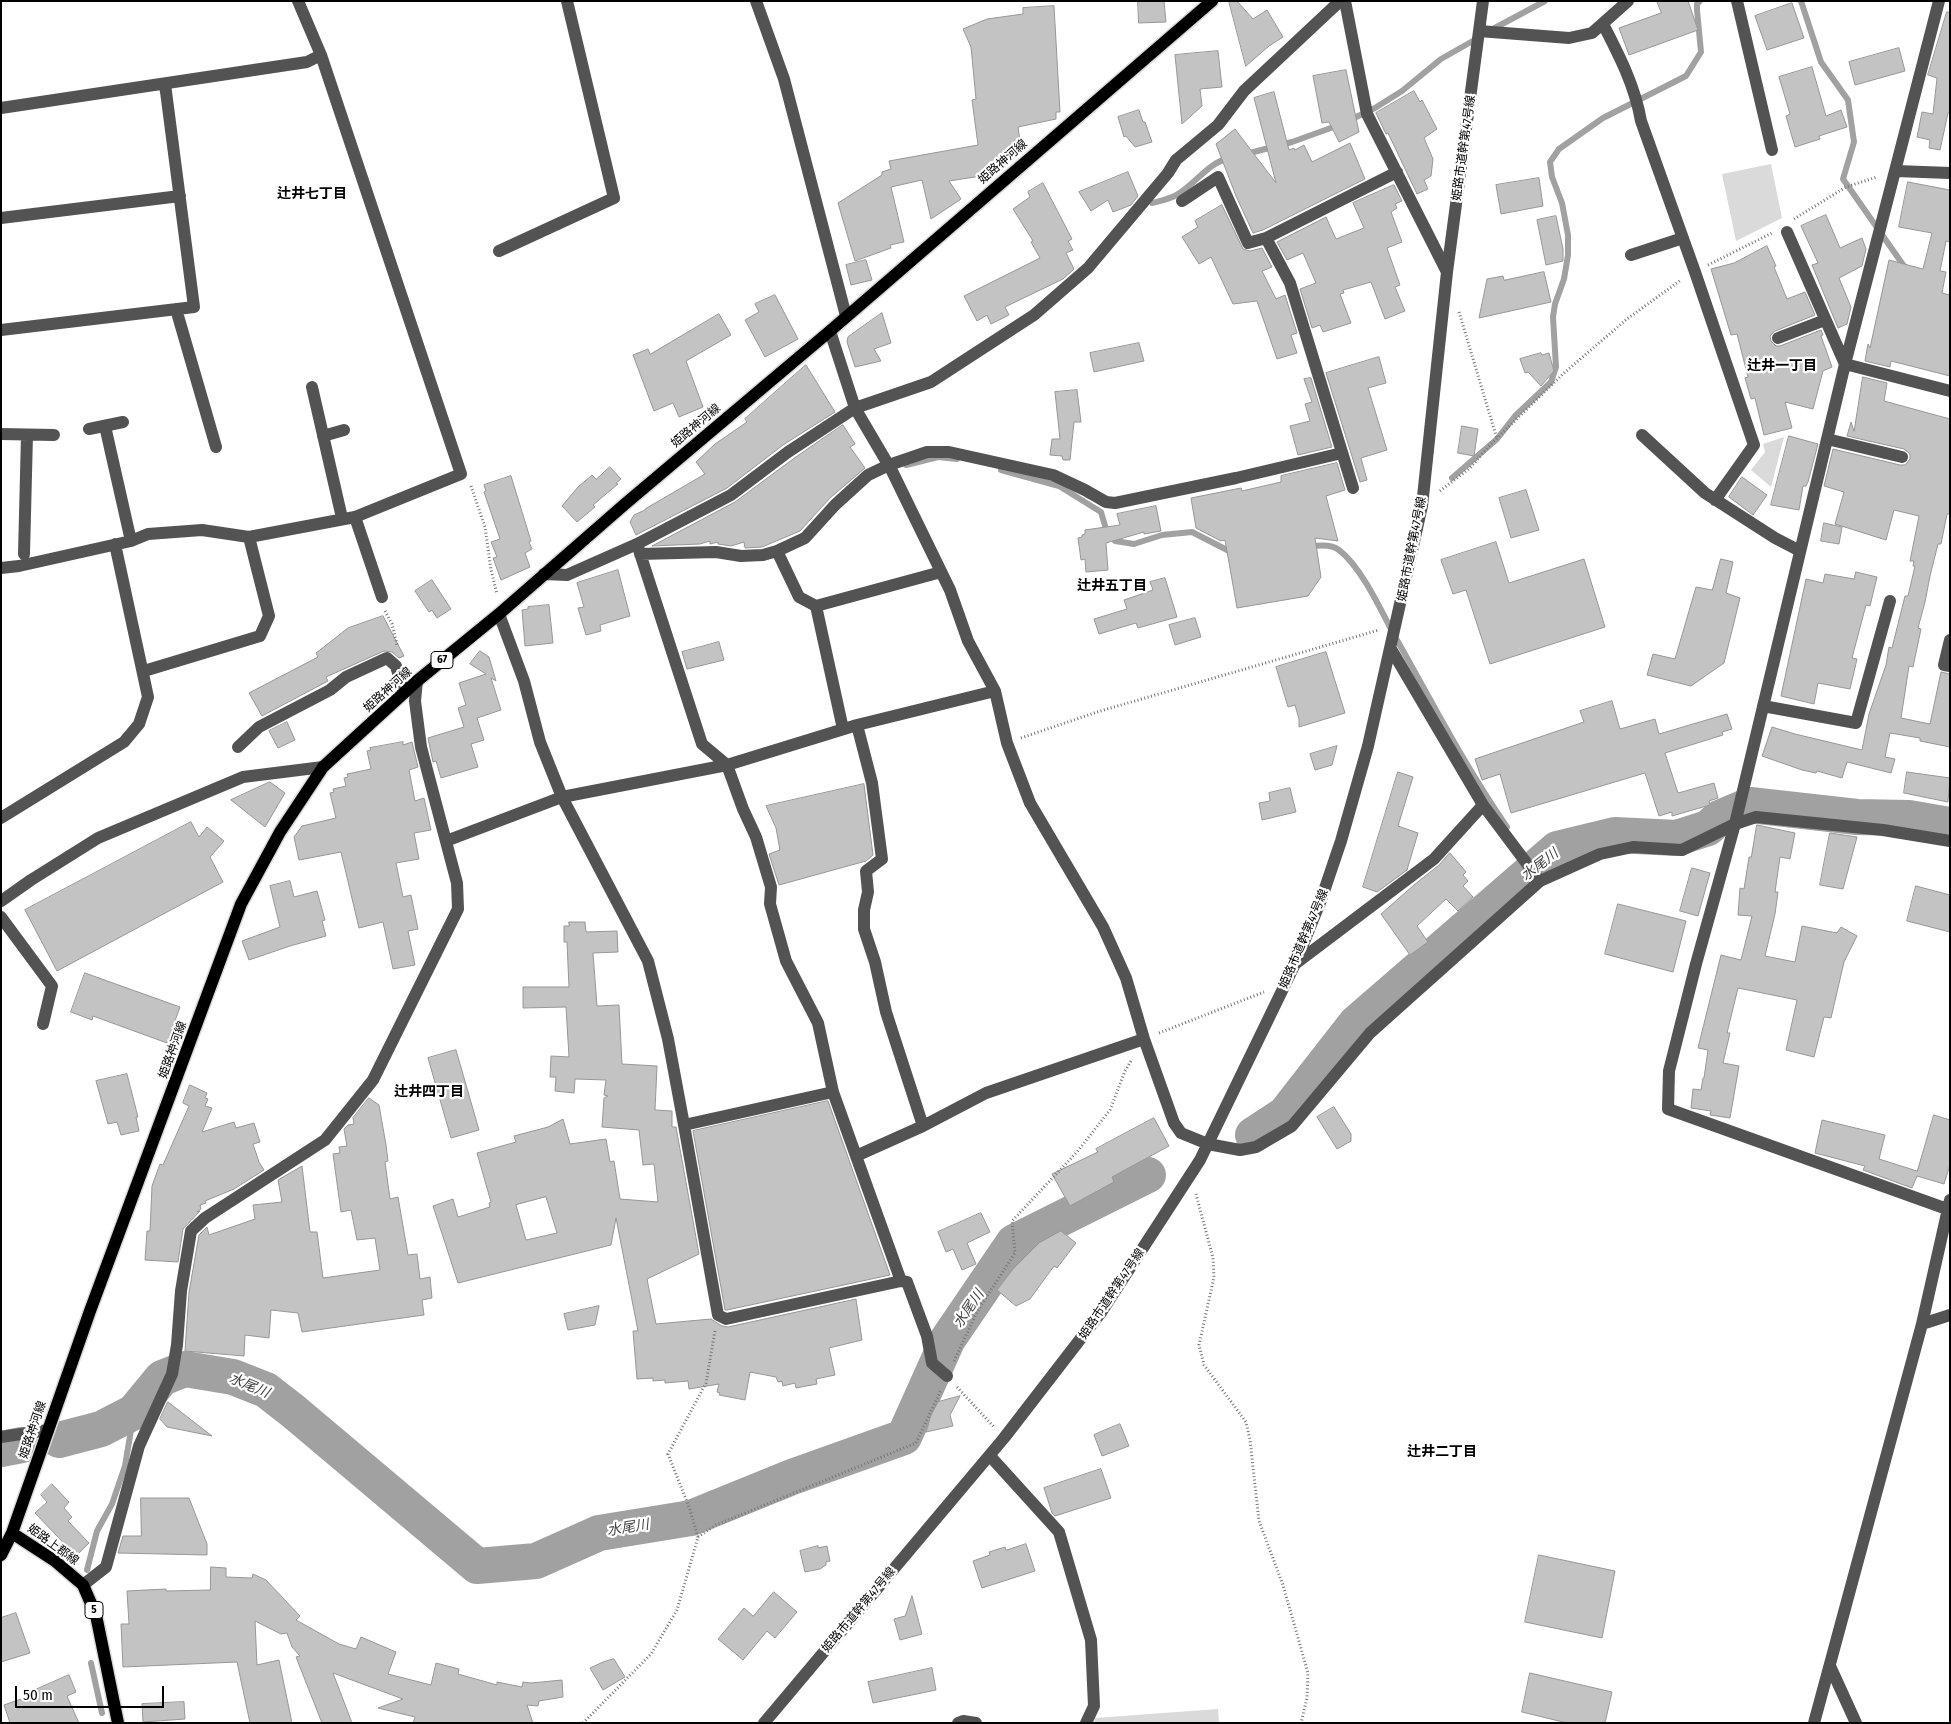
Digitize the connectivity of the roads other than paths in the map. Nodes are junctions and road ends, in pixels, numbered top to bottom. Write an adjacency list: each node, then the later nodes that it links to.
1 (298, 1): 13 (street)
2 (567, 1): 26 (street)
3 (756, 1): 30 (street)
4 (1212, 1): 30 (main road, 姫路神河線 / 67)
5 (1340, 1): 38 (street)
6 (1345, 1): 18 (street)
7 (1483, 1): 12 (street, 姫路市道幹第47号線)
8 (1628, 1): 11 (street)
9 (1737, 1): 16 (street)
10 (1938, 1): 17 (street)
11 (1603, 24): 12 (street); 25 (street)
12 (1479, 31): 28 (street, 姫路市道幹第47号線)
13 (321, 55): 14 (street); 55 (street)
14 (165, 84): 15 (street); 20 (street)
15 (1, 108)
16 (1772, 150)
17 (1896, 171): 19 (street); 35 (street)
18 (1397, 172): 24 (street); 28 (street)
19 (1950, 173)
20 (180, 196): 22 (street); 29 (street)
21 (1182, 201): 24 (street)
22 (1, 218)
23 (1786, 227): 31 (street)
24 (1266, 238): 50 (street)
25 (1683, 238): 27 (street); 54 (street)
26 (499, 251)
27 (1631, 256)
28 (1447, 272): 71 (street, 姫路市道幹第47号線)
29 (176, 309): 32 (street); 49 (street)
30 (846, 316): 33 (main road, 姫路神河線 / 67)
31 (1825, 320): 34 (street); 35 (street)
32 (1, 330)
33 (830, 331): 38 (street); 65 (main road, 姫路神河線 / 67)
34 (1778, 338)
35 (1845, 364): 37 (street); 48 (street)
36 (312, 387): 46 (street)
37 (1950, 391)
38 (855, 408): 52 (street); 59 (street)
39 (123, 422): 40 (street)
40 (105, 426): 41 (street); 57 (street)
41 (89, 429)
42 (344, 430): 46 (street)
43 (1, 434): 44 (street)
44 (27, 435): 45 (street); 62 (street)
45 (54, 436)
46 (323, 436): 55 (street)
47 (1642, 436): 54 (street)
48 (1827, 439): 51 (street); 61 (street)
49 (216, 446)
50 (1342, 453): 52 (street); 53 (street)
51 (1902, 457)
52 (889, 465): 60 (street); 64 (street)
53 (1353, 488)
54 (1715, 500): 61 (street)
55 (349, 518): 56 (street); 66 (street)
56 (249, 537): 57 (street); 73 (street)
57 (131, 541): 58 (street)
58 (115, 544): 63 (street); 73 (street)
59 (638, 549): 60 (street); 65 (street); 81 (street)
60 (777, 551): 68 (street)
61 (1800, 551): 77 (street)
62 (24, 554)
63 (1, 568)
64 (941, 572): 68 (street); 75 (street)
65 (544, 574): 69 (main road, 姫路神河線 / 67)
66 (382, 597)
67 (1890, 600): 77 (street)
68 (816, 606): 79 (street)
69 (500, 614): 74 (main road, 姫路神河線 / 67); 83 (street)
70 (1950, 640): 72 (street)
71 (1391, 650): 84 (street); 92 (street, 姫路市道幹第47号線)
72 (1950, 666)
73 (144, 670): 85 (street)
74 (416, 681): 76 (main road, 姫路神河線 / 67); 87 (street)
75 (995, 691): 78 (street); 94 (street)
76 (404, 693): 80 (street); 82 (main road, 姫路神河線 / 67)
77 (1763, 706): 86 (street)
78 (858, 725): 79 (street); 97 (street)
79 (844, 729): 81 (street)
80 (238, 747)
81 (727, 765): 83 (street); 95 (street)
82 (323, 768): 90 (street); 105 (main road, 姫路神河線 / 67)
83 (562, 797): 87 (street); 96 (street)
84 (1483, 805): 89 (street); 92 (street)
85 (1, 818)
86 (1735, 824): 88 (street); 89 (street); 100 (street)
87 (446, 841): 110 (street)
88 (1950, 841)
89 (1540, 880): 98 (street)
90 (1, 901)
91 (1, 918): 93 (street)
92 (1295, 964): 98 (street, 姫路市道幹第47号線)
93 (43, 1024)
94 (1144, 1039): 97 (street); 98 (street)
95 (833, 1092): 96 (street); 99 (street)
96 (684, 1125): 101 (street)
97 (923, 1126): 99 (street)
98 (1208, 1144): 107 (street, 姫路市道幹第47号線)
99 (856, 1156): 101 (street)
100 (1948, 1205): 103 (street)
101 (901, 1281): 104 (street)
102 (1950, 1315): 103 (street)
103 (1922, 1324): 111 (street)
104 (946, 1375)
105 (48, 1430): 106 (street); 108 (main road, 姫路神河線 / 67)
106 (1, 1437)
107 (990, 1456): 113 (street, 姫路市道幹第47号線); 116 (street)
108 (12, 1533): 109 (main road, 姫路神河線 / 67); 110 (main road, 姫路上郡線 / 5)
109 (1, 1555)
110 (83, 1586): 112 (main road, 姫路上郡線 / 5)
111 (1830, 1666): 117 (street); 118 (street)
112 (118, 1723)
113 (764, 1723)
114 (958, 1723): 115 (street)
115 (976, 1723)
116 (1086, 1723)
117 (1814, 1723)
118 (1856, 1723)

